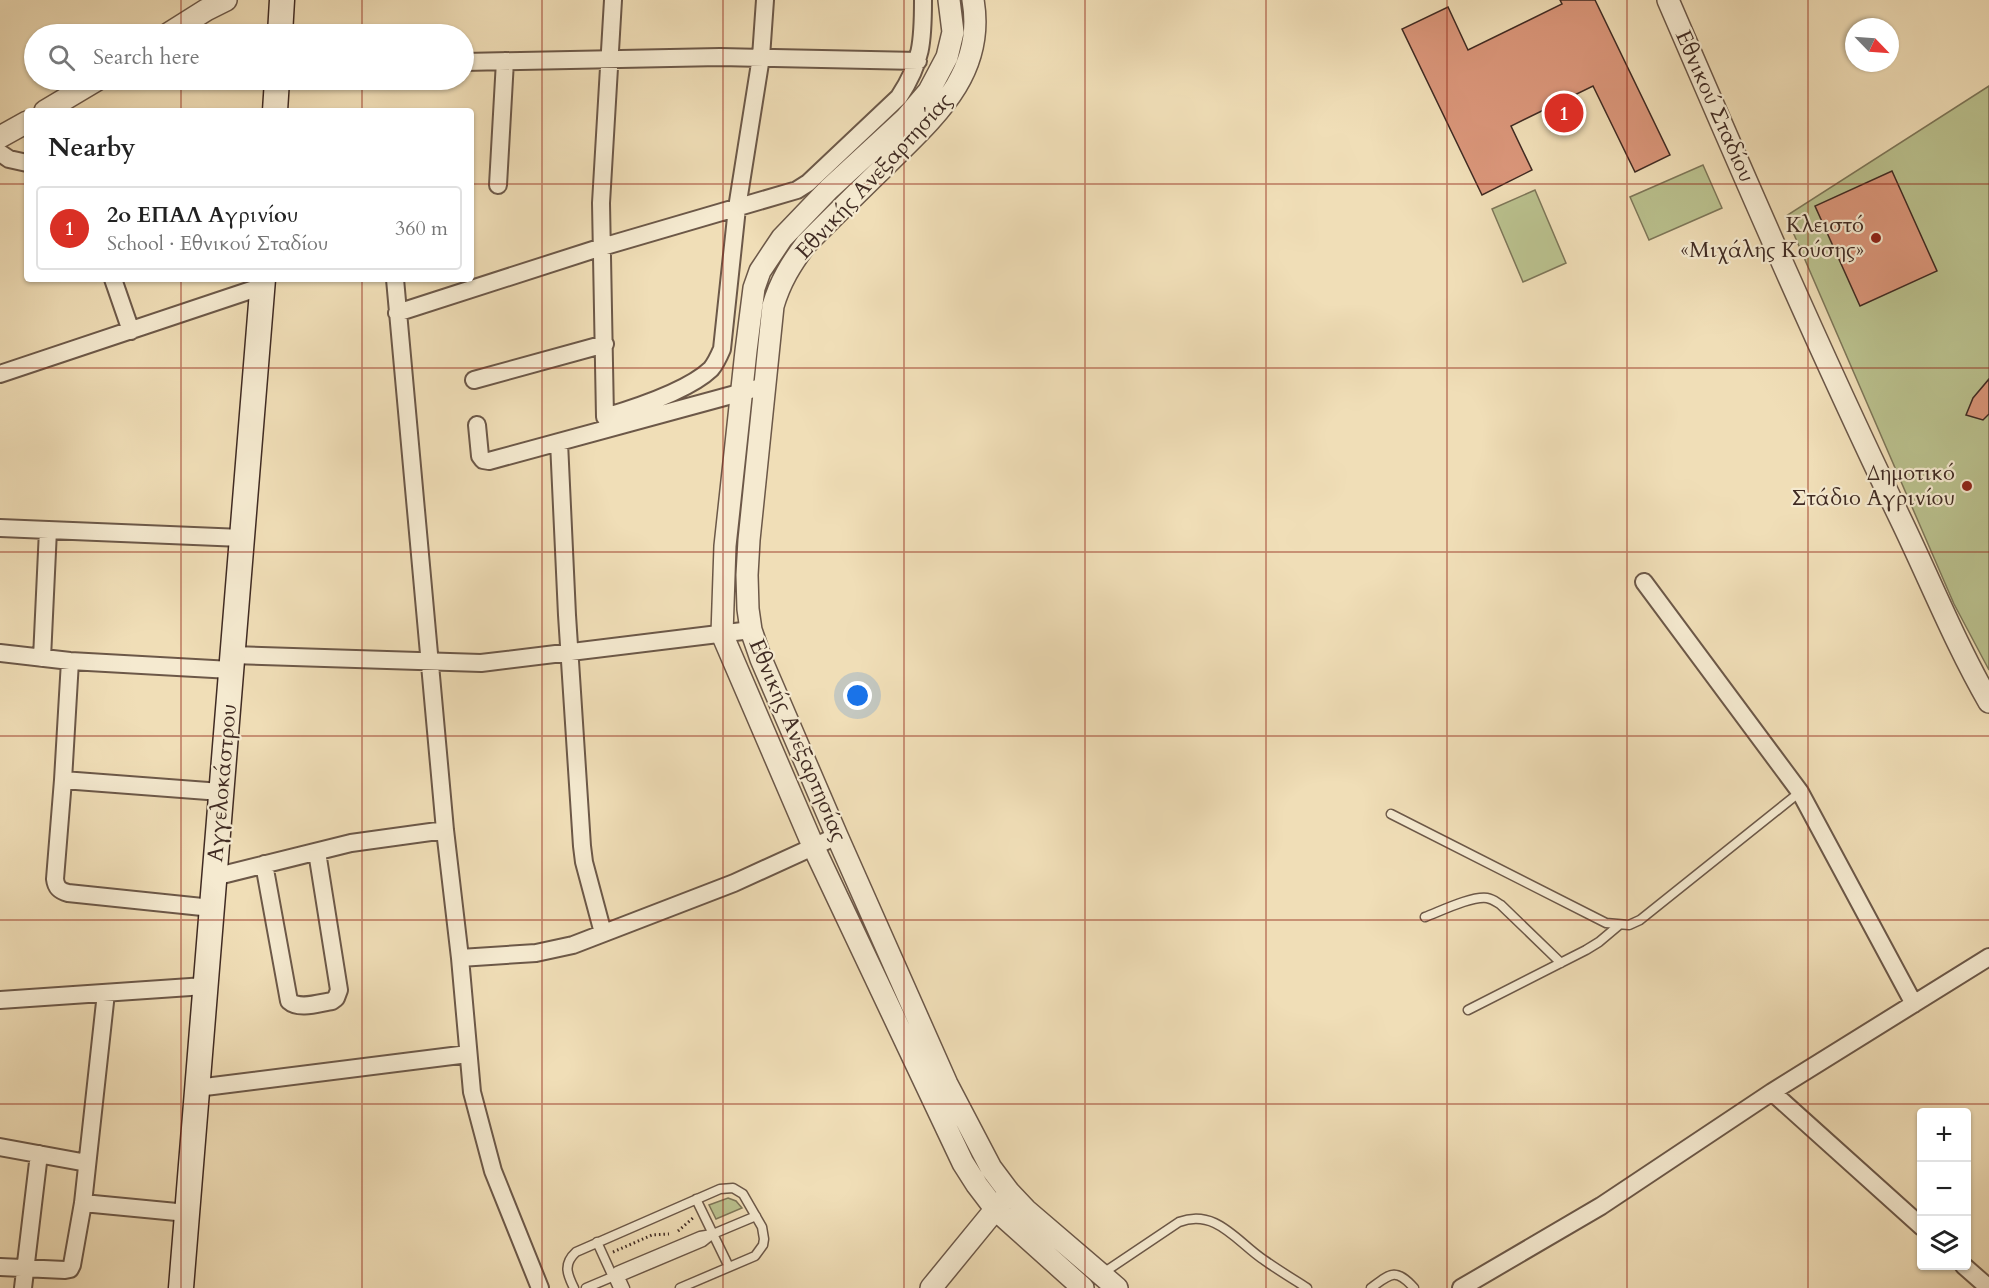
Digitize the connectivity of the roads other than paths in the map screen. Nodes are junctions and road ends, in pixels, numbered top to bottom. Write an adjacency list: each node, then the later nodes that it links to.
1 (226, 0): 9 (street)
2 (282, 0): 10 (main road)
3 (613, 0): 12 (street)
4 (765, 0): 11 (street)
5 (923, 0): 13 (street)
6 (949, 0): 36 (street, Εθνικής Ανεξαρτησίας)
7 (973, 0): 35 (street, Εθνικής Ανεξαρτησίας)
8 (1668, 0): 51 (street, Εθνικού Σταδίου)
9 (184, 24)
10 (281, 24)
11 (761, 57): 12 (street); 13 (street); 25 (street)
12 (609, 59): 15 (street); 26 (street)
13 (918, 61): 25 (street)
14 (474, 62): 15 (street)
15 (505, 62): 24 (street)
16 (80, 90): 18 (street)
17 (277, 90): 19 (main road)
18 (50, 108)
19 (276, 108)
20 (24, 124): 21 (street)
21 (0, 137)
22 (0, 153): 23 (street)
23 (24, 162)
24 (498, 185)
25 (736, 208): 26 (street); 32 (street)
26 (602, 247): 30 (street); 32 (street)
27 (114, 282): 31 (street)
28 (395, 282): 30 (street)
29 (263, 283): 31 (street); 41 (main road, Αγγελοκάστρου)
30 (397, 314): 49 (street)
31 (130, 331): 33 (street)
32 (605, 344): 34 (street)
33 (0, 374)
34 (474, 380)
35 (765, 386): 36 (street); 43 (street, Εθνικής Ανεξαρτησίας)
36 (741, 393): 38 (street); 44 (street, Εθνικής Ανεξαρτησίας)
37 (477, 425): 38 (street)
38 (560, 442): 45 (street)
39 (0, 528): 40 (street)
40 (48, 530): 41 (street); 47 (street)
41 (242, 538): 50 (main road, Αγγελοκάστρου)
42 (1644, 582): 54 (street)
43 (752, 630): 44 (street); 57 (street, Εθνικής Ανεξαρτησίας)
44 (722, 634): 45 (street); 58 (street, Εθνικής Ανεξαρτησίας)
45 (570, 652): 49 (street); 65 (street)
46 (0, 653): 47 (street)
47 (42, 658): 48 (street)
48 (70, 661): 50 (street); 52 (street)
49 (431, 662): 50 (street); 56 (street)
50 (232, 663): 53 (main road, Αγγελοκάστρου)
51 (1989, 702)
52 (63, 780): 53 (street); 62 (street)
53 (221, 792): 61 (main road, Αγγελοκάστρου)
54 (1800, 792): 64 (lane); 72 (street)
55 (1391, 813): 64 (lane)
56 (445, 830): 59 (street); 67 (street)
57 (837, 836): 58 (street); 80 (street, Εθνικής Ανεξαρτησίας)
58 (814, 848): 65 (street); 83 (street, Εθνικής Ανεξαρτησίας)
59 (317, 852): 60 (street); 60 (street)
60 (264, 864): 61 (street)
61 (214, 877): 62 (main road, Αγγελοκάστρου)
62 (212, 908): 69 (main road, Αγγελοκάστρου)
63 (1425, 917): 68 (lane)
64 (1618, 926): 68 (lane)
65 (603, 933): 67 (street)
66 (1989, 957): 72 (street)
67 (460, 958): 74 (street)
68 (1561, 963): 73 (lane)
69 (205, 986): 70 (street); 75 (main road, Αγγελοκάστρου)
70 (106, 993): 71 (street); 79 (street)
71 (0, 1000)
72 (1914, 1004): 76 (street)
73 (1468, 1010)
74 (468, 1054): 75 (street); 97 (street)
75 (197, 1088): 84 (main road, Αγγελοκάστρου)
76 (1772, 1092): 86 (street); 109 (street)
77 (0, 1147): 78 (street)
78 (39, 1154): 79 (street); 91 (street)
79 (87, 1163): 82 (street)
80 (1009, 1192): 83 (street); 93 (street, Εθνικής Ανεξαρτησίας)
81 (696, 1199): 85 (lane); 87 (lane); 88 (lane)
82 (83, 1203): 84 (street); 91 (street)
83 (996, 1209): 103 (street); 104 (street, Εθνικής Ανεξαρτησίας)
84 (187, 1213): 96 (main road, Αγγελοκάστρου)
85 (756, 1216): 87 (lane); 90 (lane)
86 (1917, 1222)
87 (713, 1234): 90 (lane); 94 (lane)
88 (597, 1242): 94 (lane); 98 (lane)
89 (0, 1267): 91 (street)
90 (729, 1267): 102 (lane)
91 (24, 1268): 95 (street)
92 (1969, 1270): 110 (street)
93 (1101, 1274): 105 (street, Εθνικής Ανεξαρτησίας); 106 (lane)
94 (616, 1277): 99 (lane); 100 (lane); 101 (lane)
95 (23, 1288)
96 (181, 1288)
97 (540, 1288)
98 (574, 1288)
99 (586, 1288)
100 (618, 1288)
101 (625, 1288)
102 (680, 1288)
103 (931, 1288)
104 (1083, 1288)
105 (1117, 1288)
106 (1307, 1288)
107 (1371, 1288): 108 (lane)
108 (1414, 1288)
109 (1461, 1288)
110 (1989, 1288)

